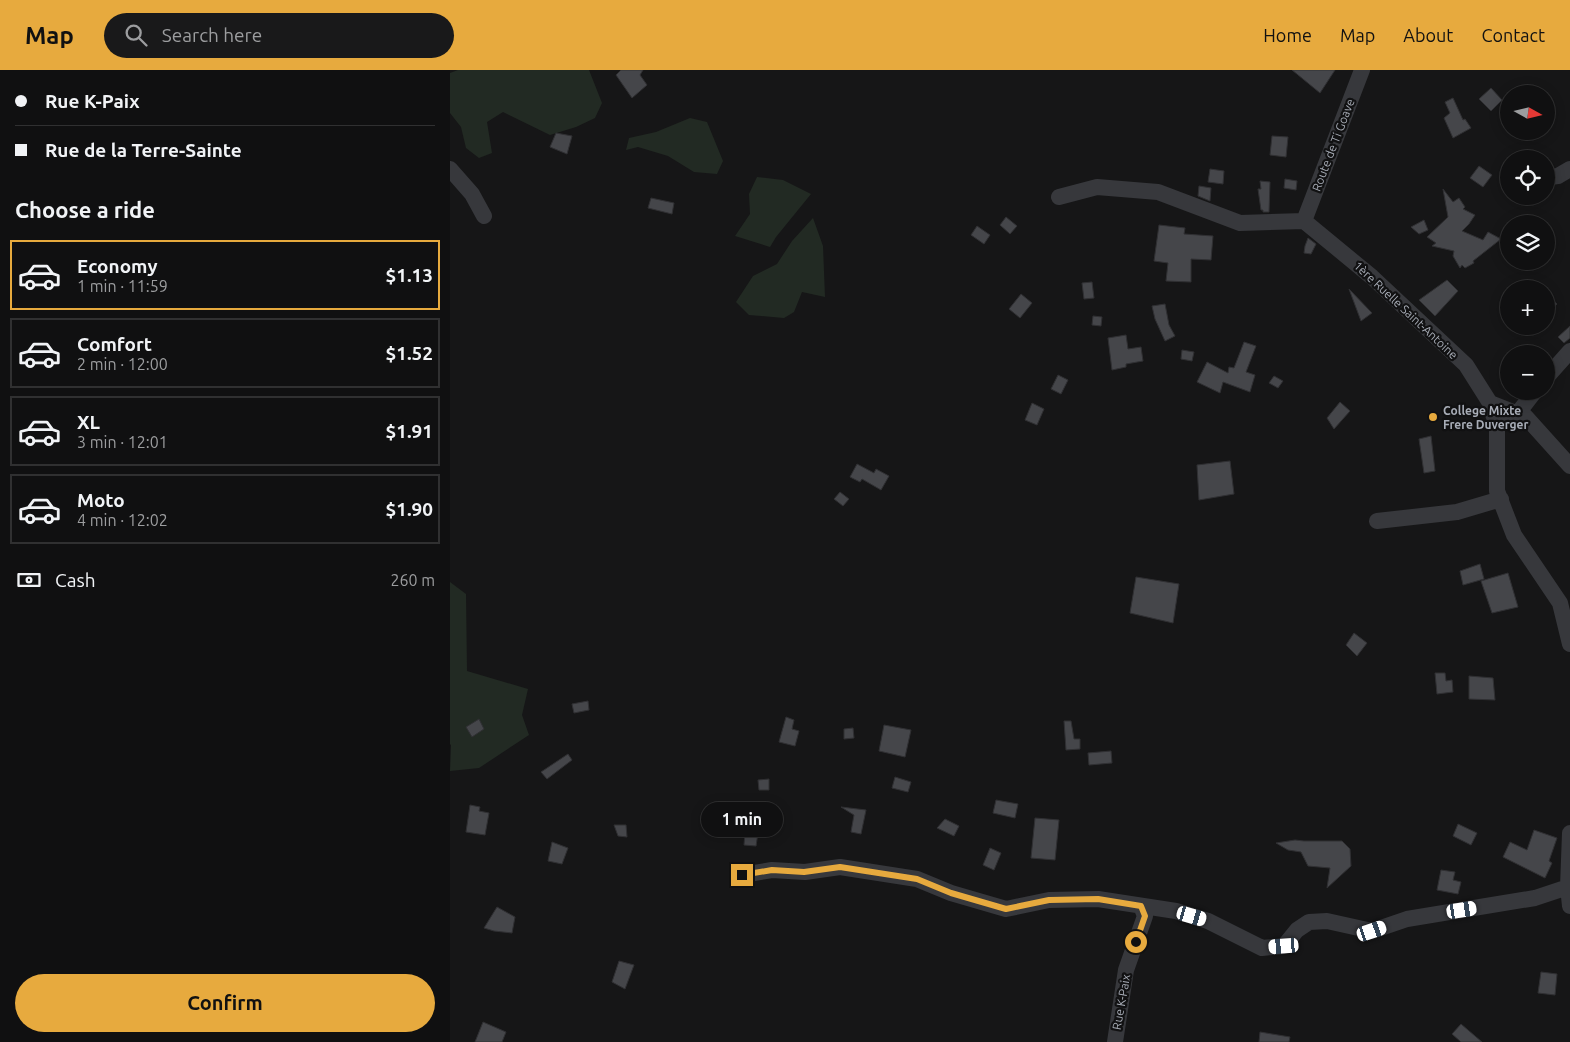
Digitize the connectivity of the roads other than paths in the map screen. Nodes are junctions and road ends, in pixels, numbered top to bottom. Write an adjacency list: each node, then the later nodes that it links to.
1 (1362, 70): 7 (street, Route de Ti Goave)
2 (450, 169): 6 (street)
3 (1570, 169): 4 (street)
4 (1555, 176)
5 (1060, 197): 7 (street)
6 (484, 216)
7 (1304, 221): 11 (street, 1ère Ruelle Saint-Antoine)
8 (1570, 351): 9 (street)
9 (1555, 368)
10 (1528, 400): 12 (street)
11 (1490, 403): 12 (street); 13 (street, 1ère Ruelle Saint-Antoine)
12 (1518, 414): 13 (street); 14 (street)
13 (1497, 428): 15 (street, 1ère Ruelle Saint-Antoine)
14 (1570, 466)
15 (1500, 499): 16 (street); 17 (street, 1ère Ruelle Saint-Antoine)
16 (1377, 521)
17 (1570, 644)
18 (1570, 833): 20 (street)
19 (742, 875): 21 (street)
20 (1568, 887): 21 (street); 22 (street)
21 (1141, 906): 23 (street, Rue K-Paix)
22 (1570, 906)
23 (1115, 1042)

